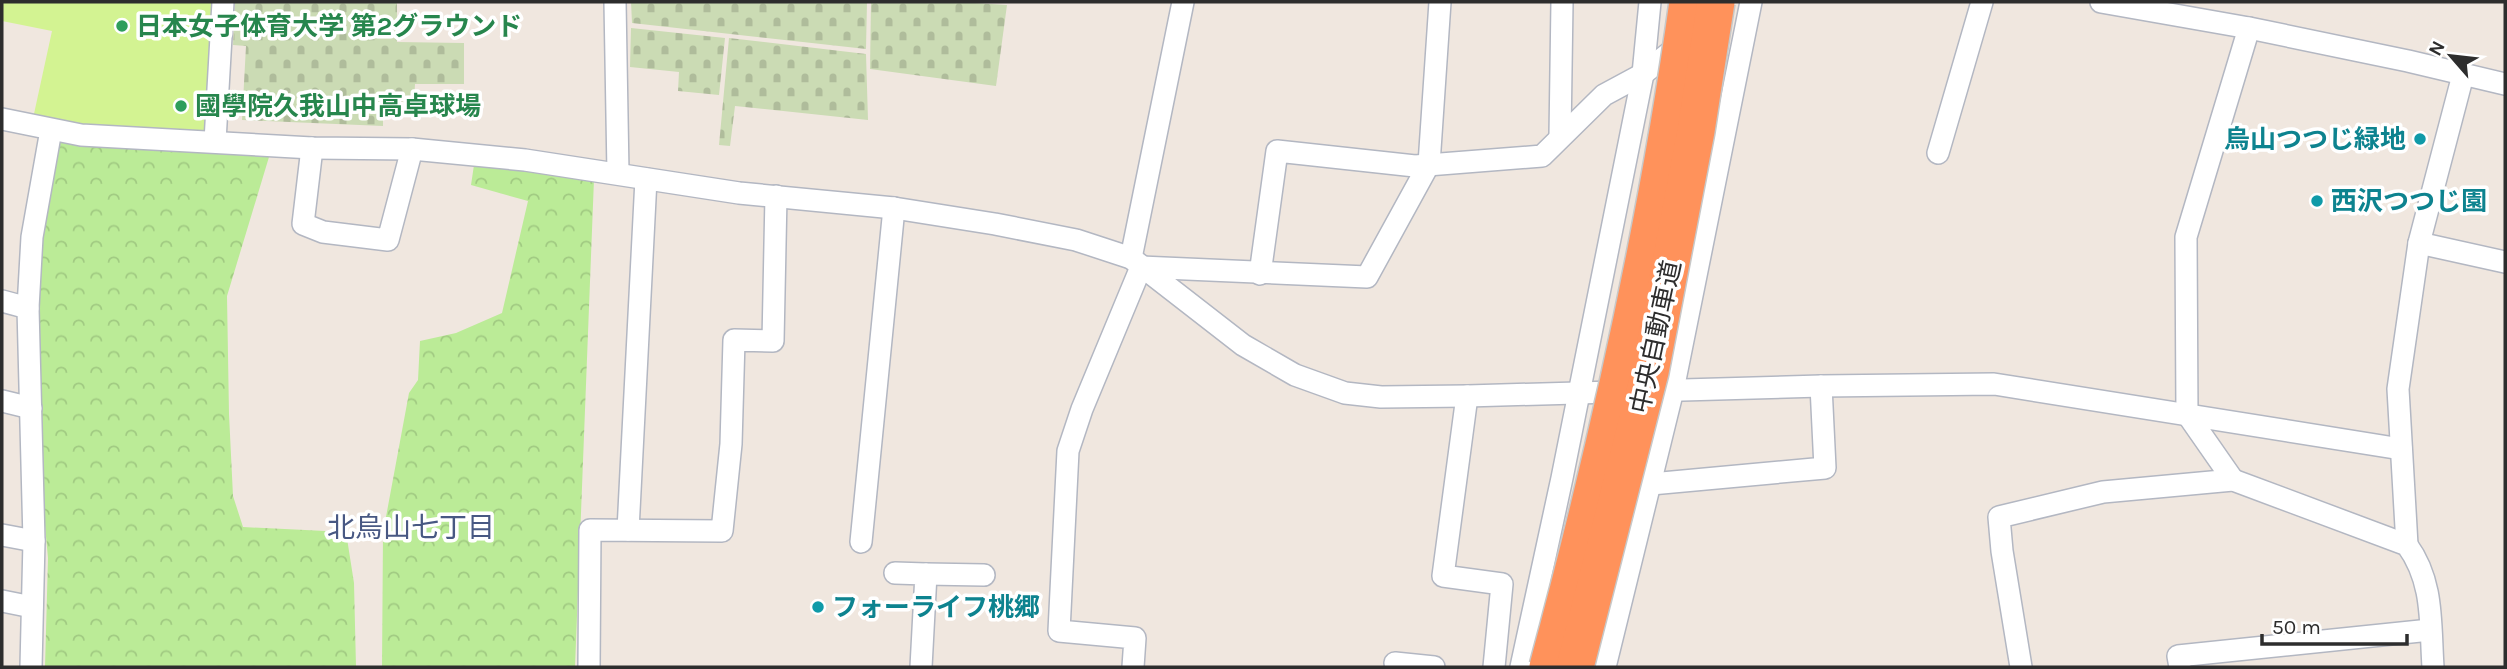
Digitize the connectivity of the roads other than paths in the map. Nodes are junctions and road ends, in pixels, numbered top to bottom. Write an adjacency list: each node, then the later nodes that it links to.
1 (223, 2): 20 (street)
2 (615, 2): 25 (street)
3 (1182, 2): 31 (street)
4 (1440, 2): 24 (street)
5 (1562, 2): 19 (street)
6 (1650, 2): 14 (street)
7 (1688, 2): 64 (highway, 中央自動車道, bridge)
8 (1716, 2): 65 (highway, 中央自動車道, bridge)
9 (1736, 2): 14 (street)
10 (1751, 2): 36 (street)
11 (1982, 2): 23 (street)
12 (2101, 2): 13 (street)
13 (2249, 28): 15 (street); 41 (street)
14 (1643, 74): 19 (street); 37 (street)
15 (2463, 75): 16 (street); 29 (street)
16 (2505, 84)
17 (2, 119): 18 (street)
18 (51, 130): 20 (street); 34 (street)
19 (1560, 136): 24 (street)
20 (215, 141): 21 (street)
21 (312, 148): 22 (street); 22 (street)
22 (412, 149): 25 (street)
23 (1938, 153)
24 (1429, 164): 32 (street); 32 (street)
25 (618, 173): 26 (street)
26 (646, 179): 27 (street); 45 (street)
27 (776, 196): 28 (street); 45 (street)
28 (894, 208): 31 (street); 48 (street)
29 (2419, 243): 30 (street); 42 (street)
30 (2505, 262)
31 (1136, 263): 32 (street); 38 (street); 60 (street)
32 (1260, 274)
33 (2, 301): 34 (street)
34 (28, 308): 40 (street)
35 (1821, 386): 36 (street); 41 (street); 44 (street)
36 (1673, 390): 37 (street); 44 (street)
37 (1578, 394): 38 (street); 63 (street)
38 (1467, 396): 62 (street)
39 (2, 401): 40 (street)
40 (31, 408): 47 (street)
41 (2187, 414): 42 (street); 43 (street)
42 (2401, 449): 49 (street)
43 (2233, 480): 49 (street); 67 (street)
44 (1651, 484): 66 (street)
45 (628, 530): 58 (street)
46 (2, 535): 47 (street)
47 (34, 541): 54 (street)
48 (861, 542)
49 (2407, 545): 55 (street)
50 (895, 573): 51 (street)
51 (926, 574): 52 (street); 59 (street)
52 (984, 575)
53 (2, 601): 54 (street)
54 (32, 607): 57 (street)
55 (2430, 629): 68 (street); 69 (street)
56 (1395, 663): 61 (street)
57 (31, 667)
58 (589, 667)
59 (921, 667)
60 (1133, 667)
61 (1434, 667)
62 (1494, 667)
63 (1521, 667)
64 (1548, 667)
65 (1576, 667)
66 (1605, 667)
67 (2021, 667)
68 (2180, 667)
69 (2433, 667)

